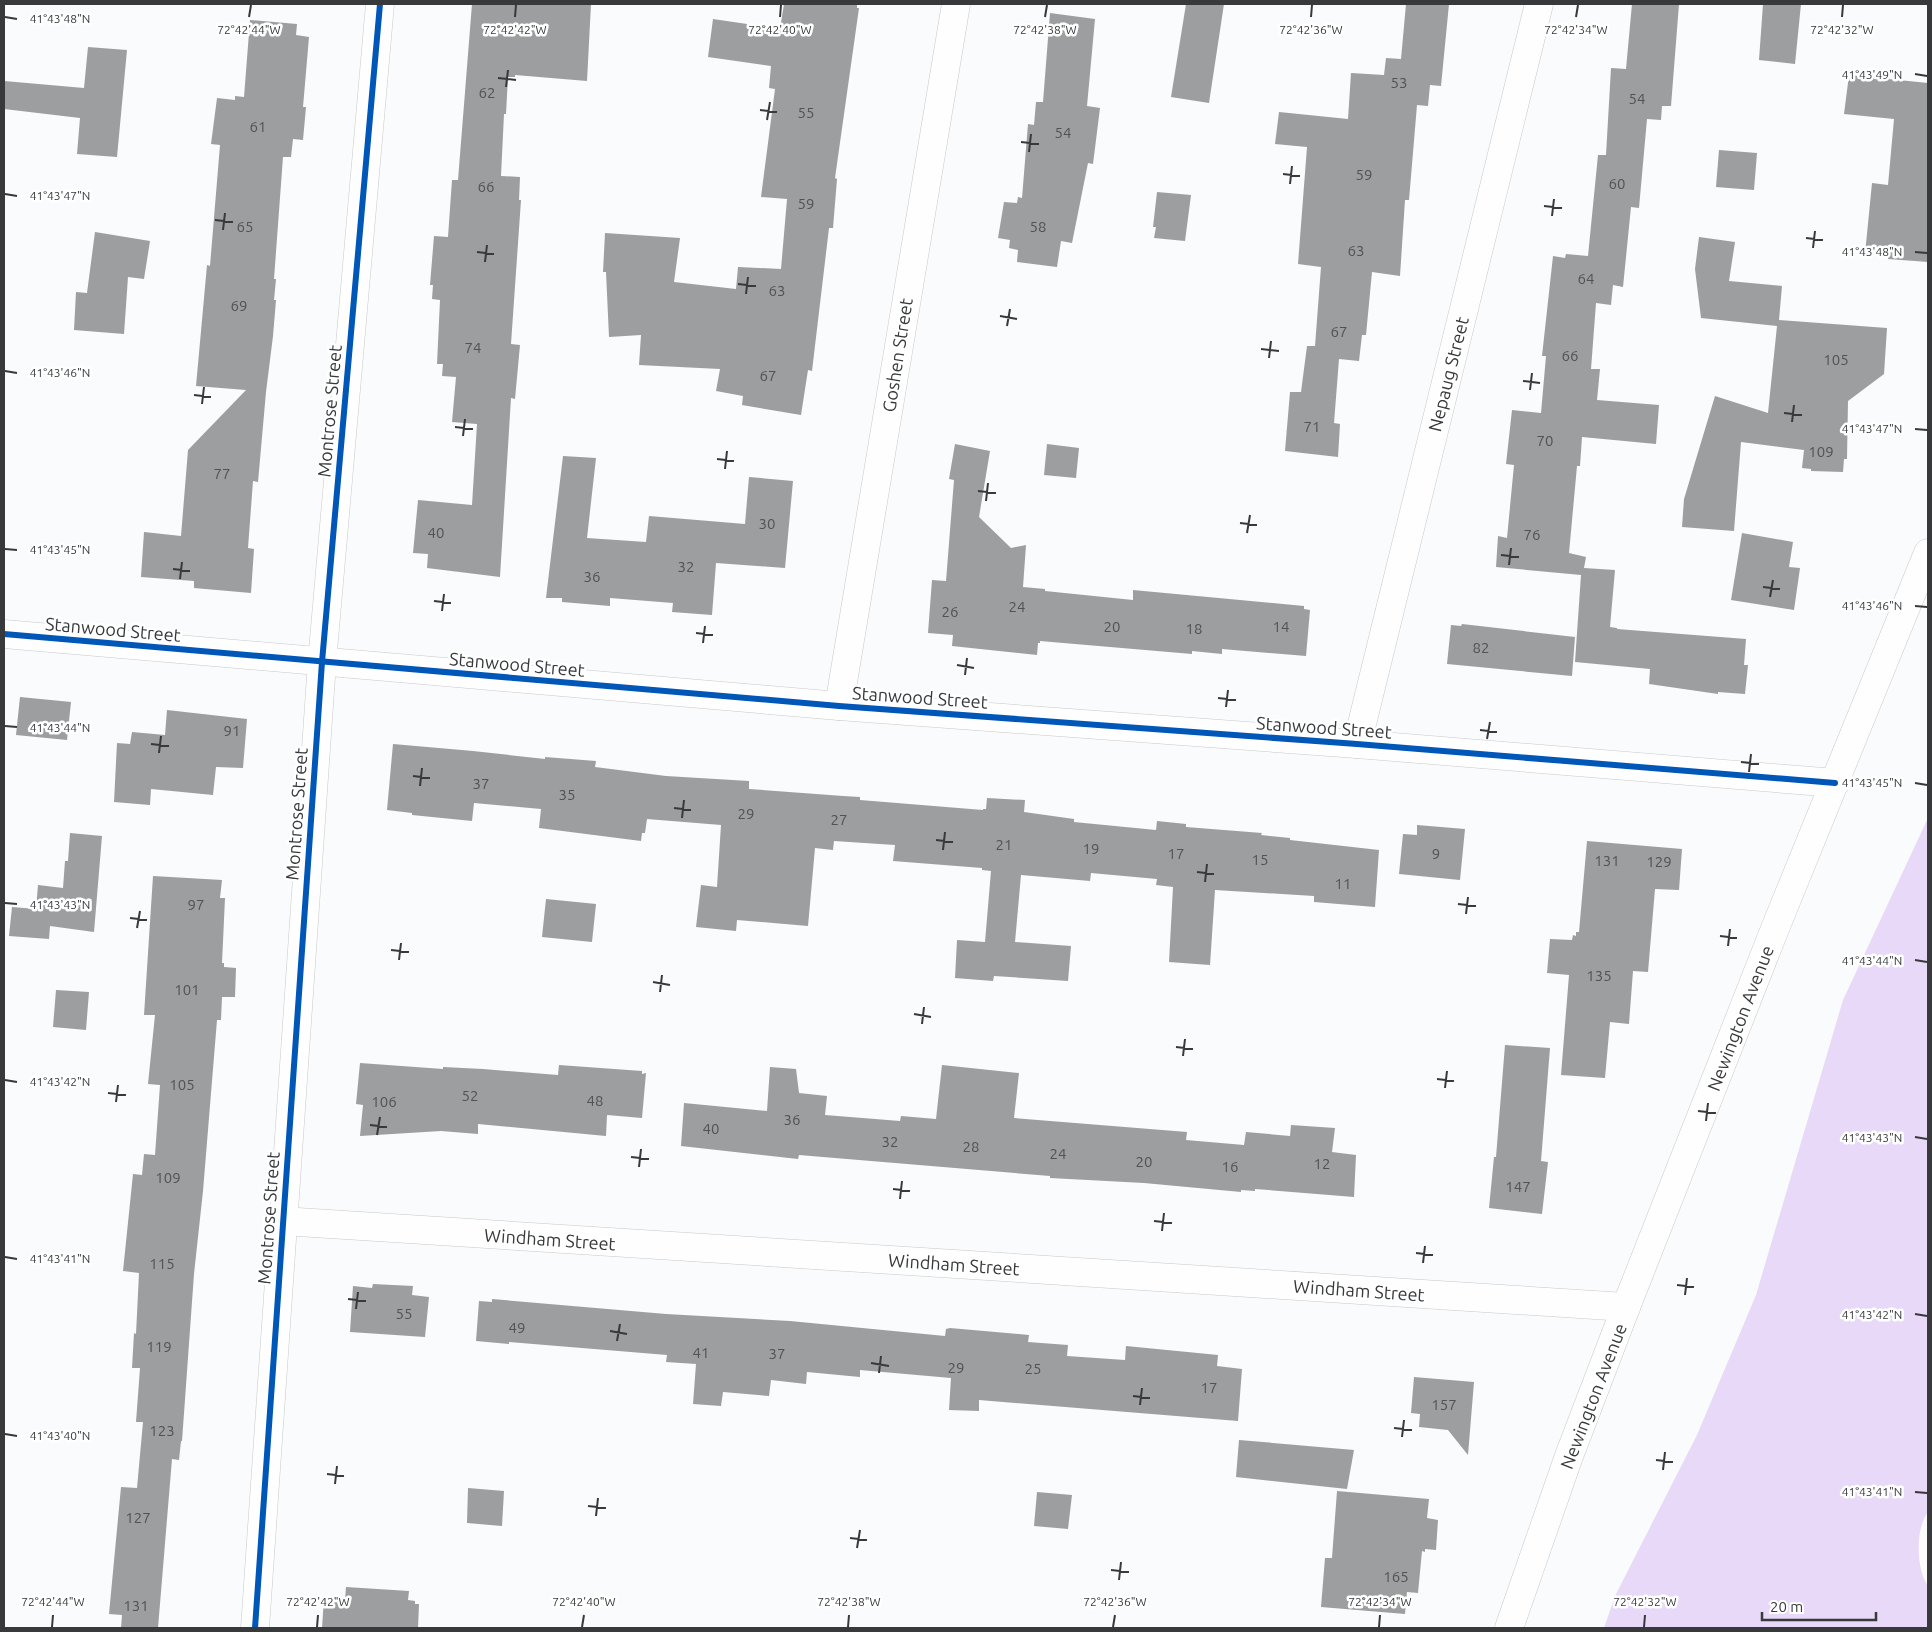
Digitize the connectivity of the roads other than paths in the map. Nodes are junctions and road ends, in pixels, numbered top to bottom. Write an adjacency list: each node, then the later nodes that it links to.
1 (380, 4): 6 (street, Montrose Street)
2 (956, 4): 7 (street, Goshen Street)
3 (1539, 4): 8 (street, Nepaug Street)
4 (1928, 553): 9 (street, Newington Avenue)
5 (4, 634): 6 (street, Stanwood Street)
6 (322, 662): 7 (street, Stanwood Street); 10 (street, Montrose Street)
7 (839, 706): 8 (street, Stanwood Street)
8 (1357, 744): 9 (street, Stanwood Street)
9 (1835, 783): 11 (street, Newington Avenue)
10 (282, 1221): 11 (street, Windham Street); 12 (street, Montrose Street)
11 (1626, 1307): 13 (street, Newington Avenue)
12 (255, 1628)
13 (1509, 1628)

